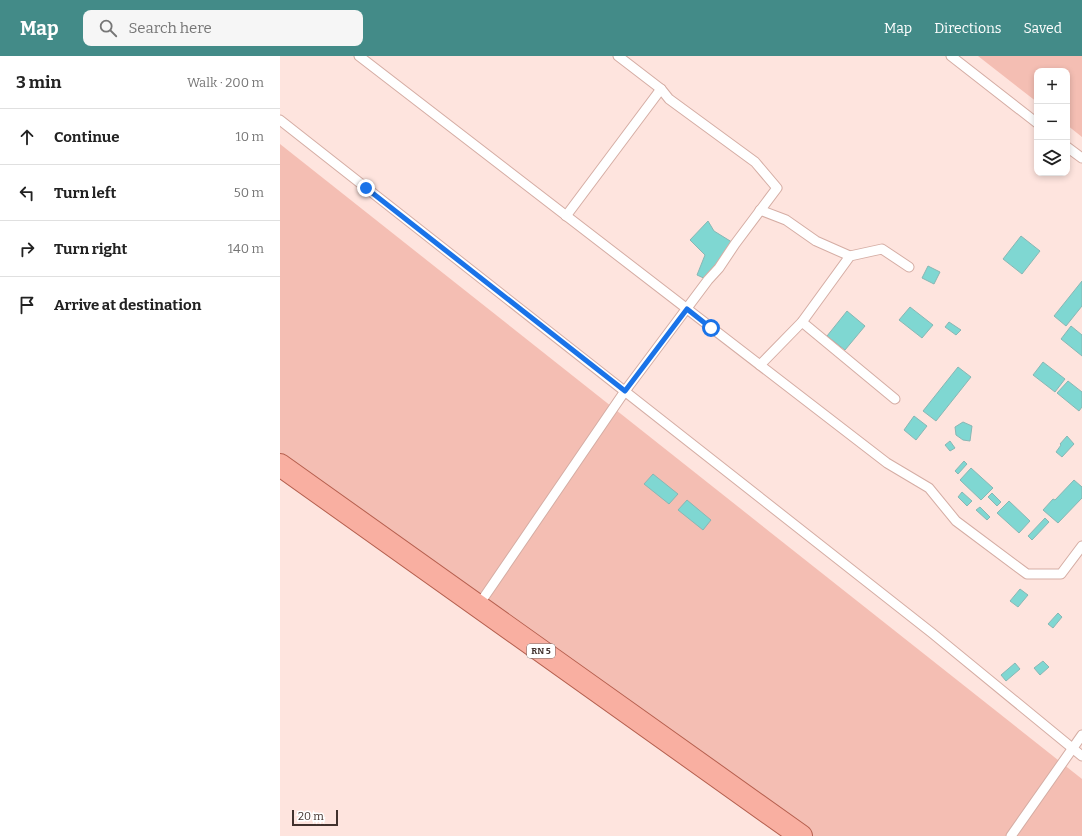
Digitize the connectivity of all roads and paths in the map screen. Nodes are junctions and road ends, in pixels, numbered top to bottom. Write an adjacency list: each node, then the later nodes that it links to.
1 (359, 56): 10 (lane)
2 (618, 56): 4 (lane)
3 (952, 56): 6 (lane)
4 (661, 90): 9 (lane); 10 (lane)
5 (280, 120): 16 (lane)
6 (1034, 121)
7 (1070, 149): 8 (lane)
8 (1082, 158)
9 (760, 210): 11 (lane); 13 (lane)
10 (566, 216): 13 (lane)
11 (850, 256): 12 (lane); 14 (lane)
12 (909, 267)
13 (687, 309): 15 (lane); 16 (lane)
14 (802, 322): 15 (lane); 17 (lane)
15 (760, 365): 19 (lane)
16 (625, 391): 20 (lane); 22 (lane)
17 (895, 399)
18 (280, 465): 20 (main road, RN 5)
19 (1082, 546)
20 (478, 607): 24 (main road, RN 5)
21 (1082, 735): 22 (lane)
22 (1072, 749): 23 (lane); 25 (lane)
23 (1082, 756)
24 (802, 836)
25 (1011, 836)

